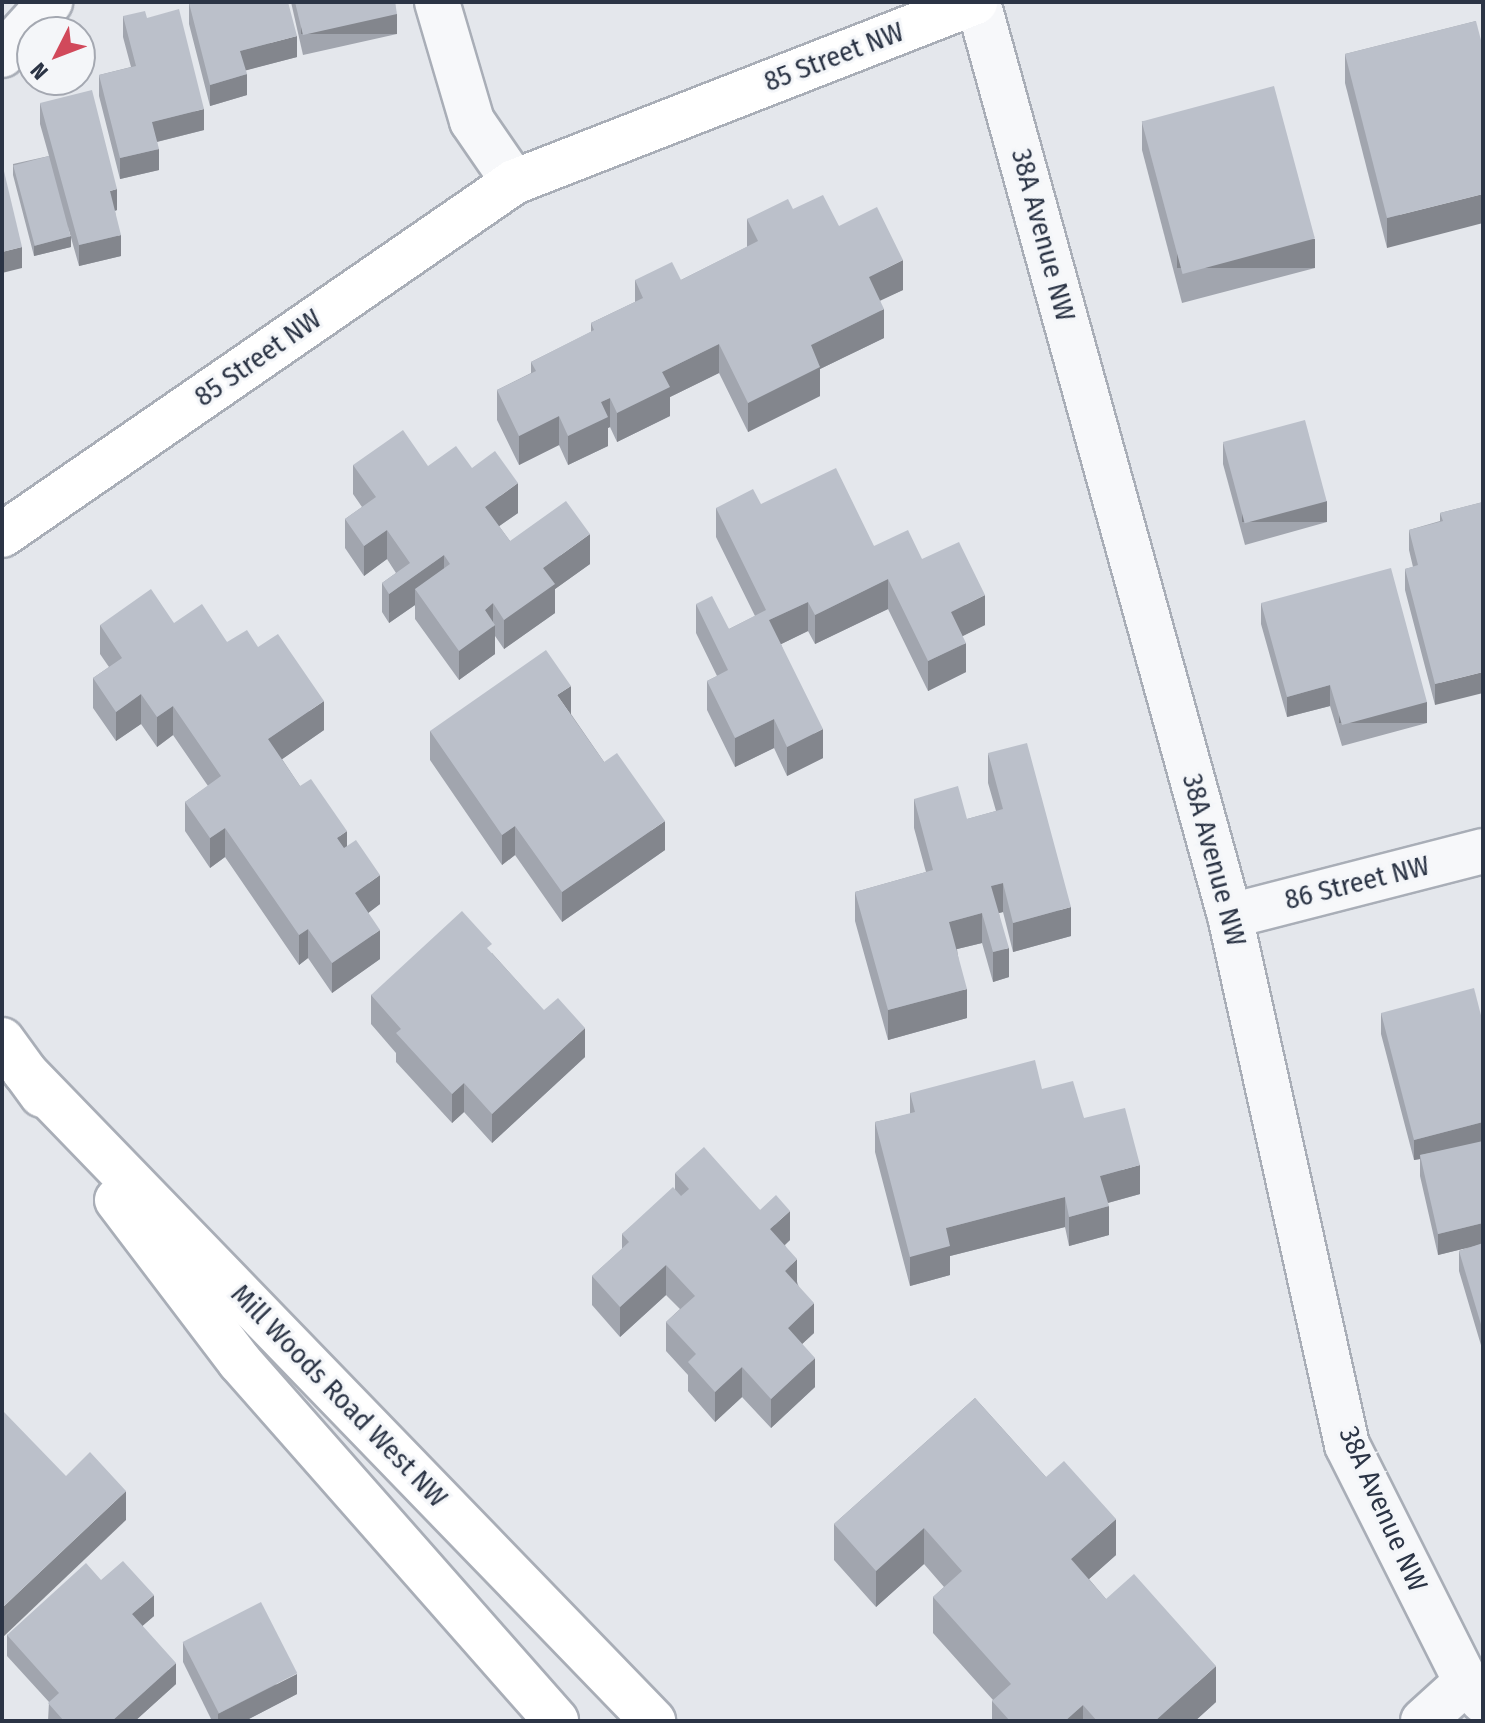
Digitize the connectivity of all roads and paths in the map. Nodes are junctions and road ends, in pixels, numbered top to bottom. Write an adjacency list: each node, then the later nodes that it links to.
1 (50, 2): 4 (street)
2 (437, 2): 5 (street)
3 (977, 2): 5 (street, 85 Street NW); 8 (street, 38A Avenue NW)
4 (2, 55)
5 (514, 182): 6 (street, 85 Street NW)
6 (2, 535)
7 (1483, 851): 8 (street, 86 Street NW)
8 (1230, 916): 10 (street, 38A Avenue NW)
9 (13, 1056): 11 (street, Mill Woods Road West NW); 12 (street, Mill Woods Road West NW)
10 (1474, 1691): 13 (street)
11 (556, 1721)
12 (653, 1721)
13 (1423, 1721)

